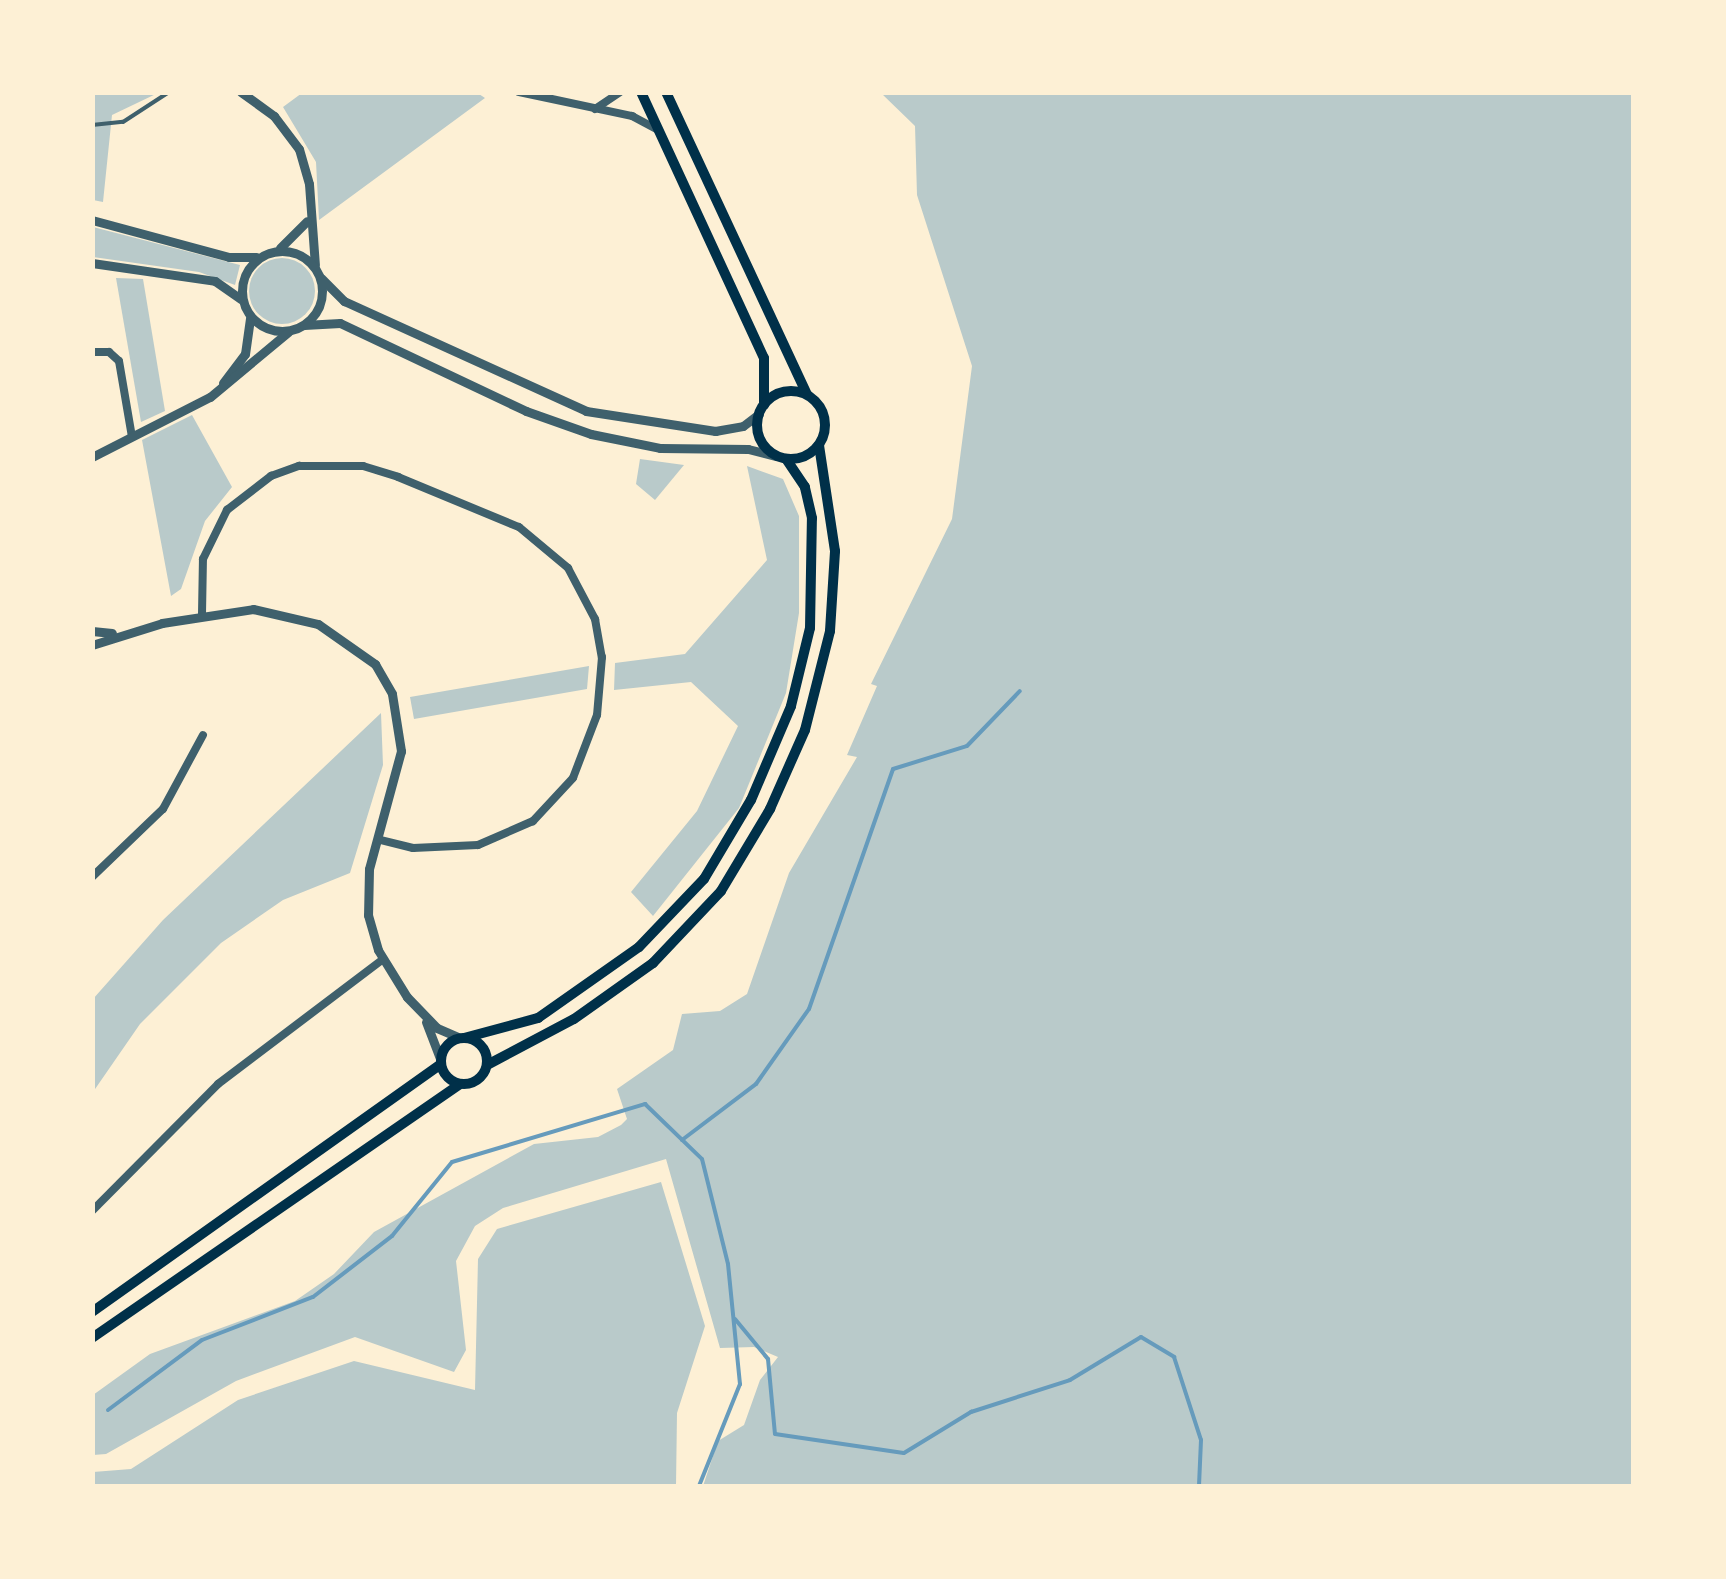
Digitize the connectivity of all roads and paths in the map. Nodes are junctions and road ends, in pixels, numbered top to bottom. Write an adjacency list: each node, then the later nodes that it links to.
1 (170, 92): 8 (lane)
2 (241, 92): 10 (street)
3 (518, 92): 7 (street)
4 (620, 92): 7 (street)
5 (641, 92): 9 (main road)
6 (666, 92): 20 (main road)
7 (595, 109): 9 (street)
8 (92, 125)
9 (660, 132): 22 (main road)
10 (310, 208): 12 (street); 15 (street)
11 (92, 220): 13 (street)
12 (276, 250): 13 (street); 15 (street)
13 (264, 254): 16 (street)
14 (92, 263): 16 (street)
15 (320, 275): 18 (street); 22 (street)
16 (244, 304): 17 (street)
17 (250, 315): 18 (street); 21 (street)
18 (300, 327): 21 (street); 26 (street)
19 (92, 352): 23 (street)
20 (807, 394): 22 (main road); 24 (main road)
21 (203, 402): 23 (street)
22 (761, 409): 26 (main road)
23 (132, 437): 25 (street)
24 (819, 445): 26 (main road); 39 (main road)
25 (92, 457)
26 (781, 457): 37 (main road)
27 (202, 614): 29 (street); 32 (street); 32 (street)
28 (92, 631): 29 (street)
29 (115, 634): 30 (street)
30 (92, 646)
31 (203, 735): 33 (street)
32 (378, 839): 35 (street)
33 (97, 866): 34 (street)
34 (92, 877)
35 (383, 960): 36 (street); 41 (street)
36 (419, 1011): 37 (street); 38 (street)
37 (462, 1038): 38 (main road); 39 (main road)
38 (441, 1063): 40 (main road); 42 (main road)
39 (487, 1065): 40 (main road)
40 (460, 1084): 43 (main road)
41 (92, 1210)
42 (92, 1312)
43 (92, 1338)

